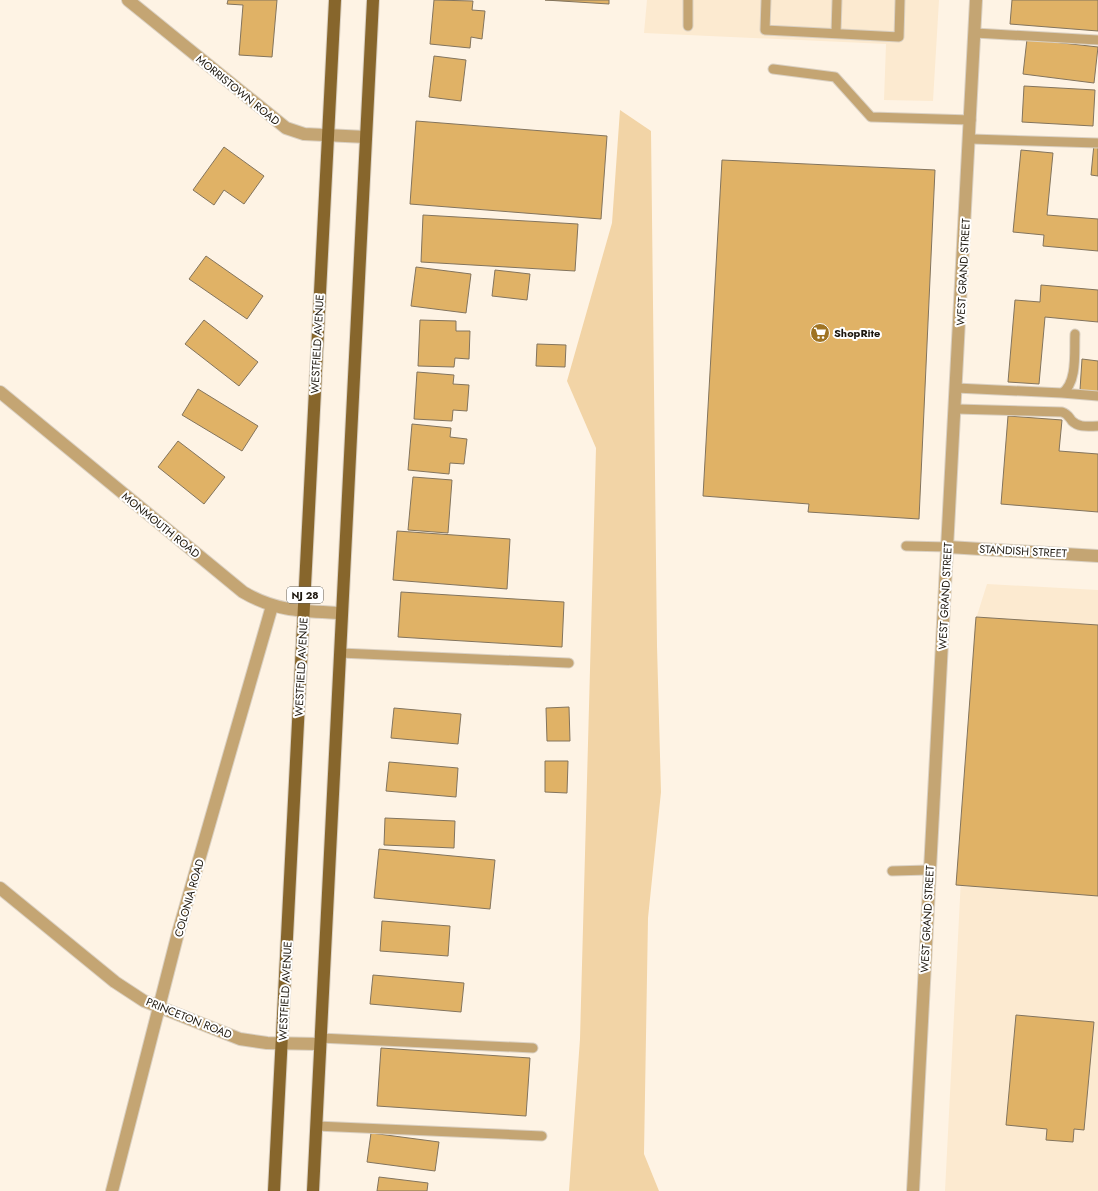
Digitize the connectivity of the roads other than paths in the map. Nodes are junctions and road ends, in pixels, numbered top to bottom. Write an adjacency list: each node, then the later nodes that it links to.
1 (128, 0): 15 (street, MORRISTOWN ROAD)
2 (335, 0): 15 (main road, WESTFIELD AVENUE / NJ 28)
3 (373, 0): 16 (main road)
4 (688, 0): 9 (lane)
5 (766, 0): 10 (lane)
6 (837, 0): 10 (lane)
7 (900, 0): 10 (lane)
8 (976, 0): 11 (street, WEST GRAND STREET)
9 (688, 26)
10 (836, 33)
11 (975, 33): 12 (lane); 14 (street, WEST GRAND STREET)
12 (1098, 40)
13 (773, 70): 14 (lane)
14 (971, 120): 17 (street, WEST GRAND STREET)
15 (328, 136): 16 (street, MORRISTOWN ROAD); 30 (main road, WESTFIELD AVENUE / NJ 28)
16 (366, 137): 31 (main road)
17 (971, 139): 18 (lane); 20 (street, WEST GRAND STREET)
18 (1098, 143)
19 (1075, 334): 22 (lane)
20 (956, 388): 22 (lane); 24 (street, WEST GRAND STREET)
21 (0, 392): 29 (street, MONMOUTH ROAD)
22 (1062, 393): 23 (lane)
23 (1098, 396)
24 (956, 409): 25 (lane); 27 (street, WEST GRAND STREET)
25 (1098, 426)
26 (906, 546): 27 (lane)
27 (948, 547): 28 (street, STANDISH STREET); 34 (street, WEST GRAND STREET)
28 (1098, 556)
29 (272, 606): 30 (street, MONMOUTH ROAD); 37 (street, COLONIA ROAD)
30 (304, 611): 31 (street, MONMOUTH ROAD); 39 (main road, WESTFIELD AVENUE / NJ 28)
31 (342, 613): 32 (main road)
32 (340, 653): 33 (lane); 38 (main road)
33 (569, 664)
34 (929, 870): 35 (lane); 46 (street, WEST GRAND STREET)
35 (892, 871)
36 (0, 888): 37 (street, PRINCETON ROAD)
37 (158, 1008): 39 (street, PRINCETON ROAD); 43 (street, COLONIA ROAD)
38 (320, 1041): 39 (street, PRINCETON ROAD); 40 (lane); 41 (main road)
39 (282, 1043): 44 (main road, WESTFIELD AVENUE / NJ 28)
40 (533, 1048)
41 (316, 1126): 42 (lane); 45 (main road)
42 (542, 1136)
43 (112, 1191)
44 (274, 1191)
45 (313, 1191)
46 (913, 1191)

